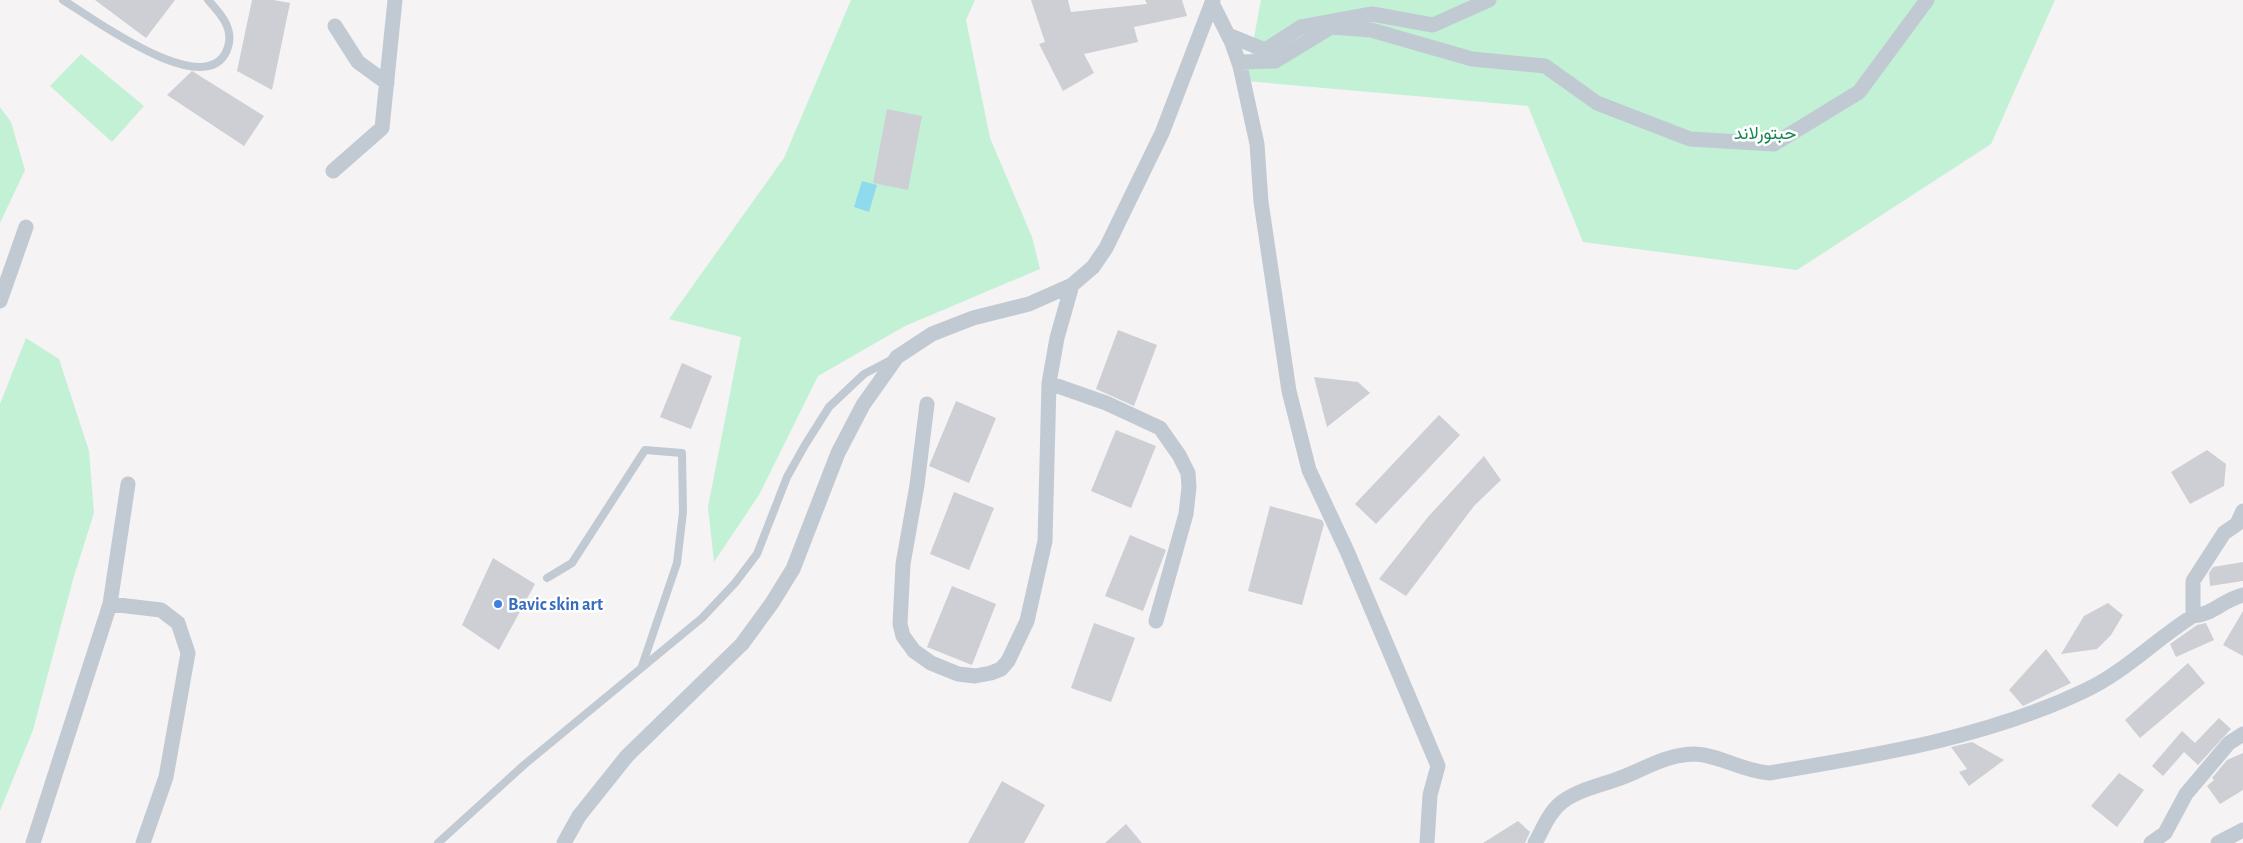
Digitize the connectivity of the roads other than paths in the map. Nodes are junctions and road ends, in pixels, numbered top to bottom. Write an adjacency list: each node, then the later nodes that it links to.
1 (63, 0): 2 (lane)
2 (208, 0)
3 (395, 0): 10 (street)
4 (1489, 0): 8 (street)
5 (1926, 0): 9 (street)
6 (1212, 2): 8 (street); 13 (street)
7 (334, 26): 10 (street)
8 (1228, 34): 9 (street)
9 (1239, 62): 32 (street)
10 (387, 83): 11 (street)
11 (333, 171)
12 (26, 228): 14 (street)
13 (1072, 286): 15 (street); 16 (street)
14 (0, 301)
15 (897, 357): 25 (lane); 31 (street)
16 (1049, 383): 17 (street); 24 (street)
17 (927, 404)
18 (128, 484): 22 (street)
19 (2243, 511): 23 (street)
20 (547, 578): 25 (lane)
21 (2243, 595): 23 (street)
22 (110, 604): 28 (street); 29 (street)
23 (2193, 616): 33 (street)
24 (1156, 621)
25 (642, 668): 30 (lane)
26 (2243, 734): 34 (street)
27 (2243, 830): 35 (street)
28 (33, 843)
29 (143, 843)
30 (438, 843)
31 (564, 843)
32 (1427, 843)
33 (1535, 843)
34 (2152, 843)
35 (2218, 843)

